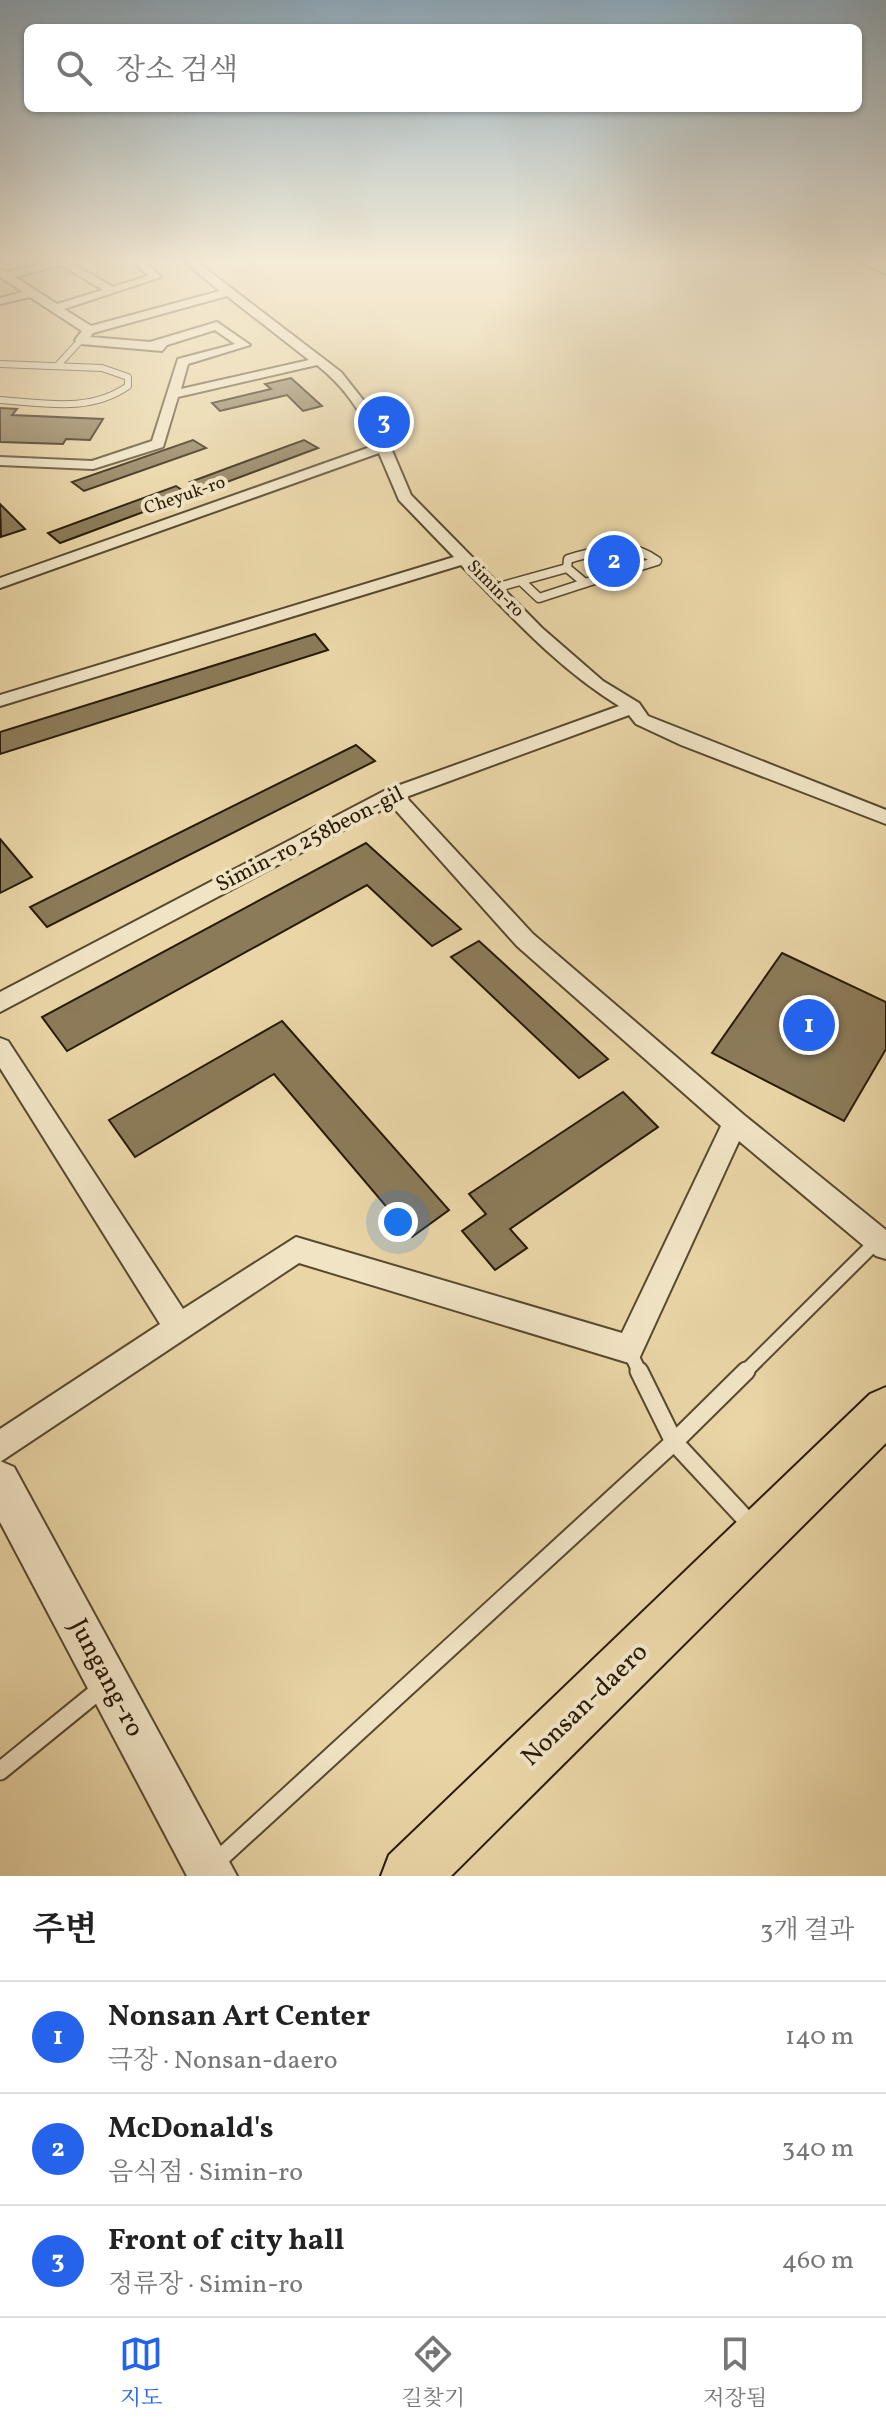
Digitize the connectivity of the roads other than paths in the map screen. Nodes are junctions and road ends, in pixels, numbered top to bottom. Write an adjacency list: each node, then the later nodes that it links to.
1 (75, 347): 8 (lane)
2 (152, 347): 6 (street)
3 (238, 347): 6 (street)
4 (302, 347): 5 (street, Simin-ro)
5 (320, 361): 9 (street); 11 (street, Simin-ro)
6 (182, 362): 9 (street)
7 (0, 364): 8 (lane)
8 (58, 365): 10 (lane)
9 (174, 394): 12 (street)
10 (0, 400)
11 (384, 447): 13 (street, Simin-ro); 16 (street, Cheyuk-ro)
12 (0, 461)
13 (464, 559): 18 (street, Simin-ro); 19 (street)
14 (567, 568): 15 (lane); 17 (lane); 17 (lane)
15 (522, 582): 17 (lane); 18 (lane)
16 (0, 583)
17 (585, 583)
18 (495, 588): 20 (street, Simin-ro)
19 (0, 701)
20 (633, 707): 21 (street, Simin-ro 258beon-gil); 22 (street, Simin-ro)
21 (393, 795): 23 (street, Simin-ro 258beon-gil); 25 (street)
22 (886, 817)
23 (0, 1003)
24 (0, 1048): 27 (street)
25 (735, 1123): 26 (street); 28 (street)
26 (882, 1244): 30 (lane)
27 (178, 1327): 28 (street); 31 (street)
28 (629, 1349): 30 (lane)
29 (886, 1410): 33 (main road, Nonsan-daero)
30 (674, 1442): 33 (lane); 36 (lane)
31 (0, 1447)
32 (0, 1481): 34 (street, Jungang-ro)
33 (759, 1534): 37 (main road, Nonsan-daero)
34 (109, 1683): 35 (lane); 36 (street, Jungang-ro)
35 (0, 1771)
36 (211, 1872)
37 (410, 1876)

